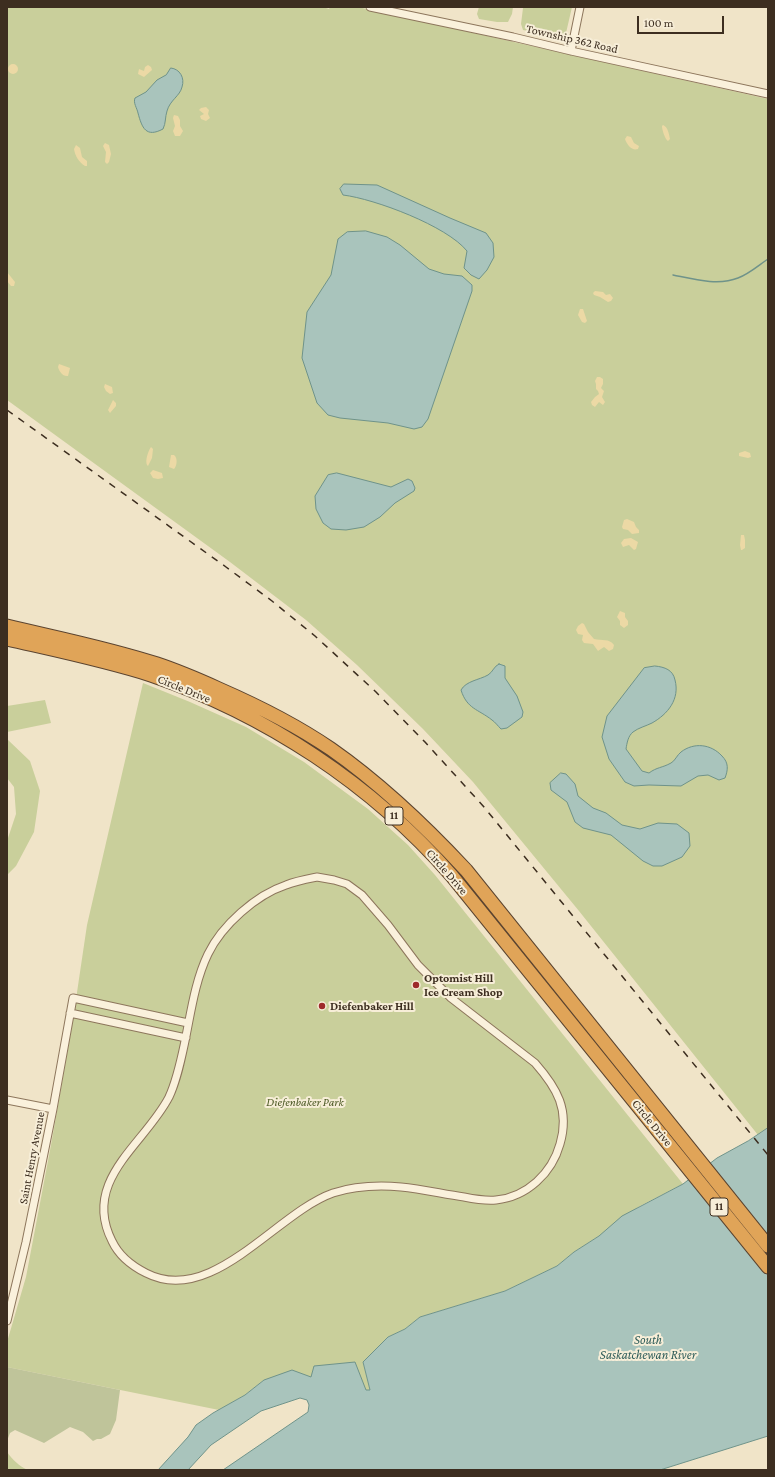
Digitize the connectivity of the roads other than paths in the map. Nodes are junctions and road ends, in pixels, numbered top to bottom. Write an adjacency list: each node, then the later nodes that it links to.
1 (370, 7): 3 (street, Township 362 Road)
2 (580, 7): 3 (street)
3 (571, 51): 4 (street, Township 362 Road)
4 (768, 94)
5 (7, 623): 7 (highway)
6 (7, 626): 7 (highway, Circle Drive / 11)
7 (22, 630): 16 (highway, Circle Drive / 11)
8 (7, 639): 10 (highway, Circle Drive / 11)
9 (7, 648): 10 (highway)
10 (209, 699): 17 (highway, Circle Drive / 11)
11 (70, 1013): 12 (street, Saint Henry Avenue); 13 (street); 15 (street, Saint Henry Avenue)
12 (188, 1023): 13 (street); 13 (street)
13 (186, 1038)
14 (7, 1100): 15 (street)
15 (53, 1109): 18 (street, Saint Henry Avenue)
16 (768, 1246)
17 (768, 1268)
18 (7, 1321)

